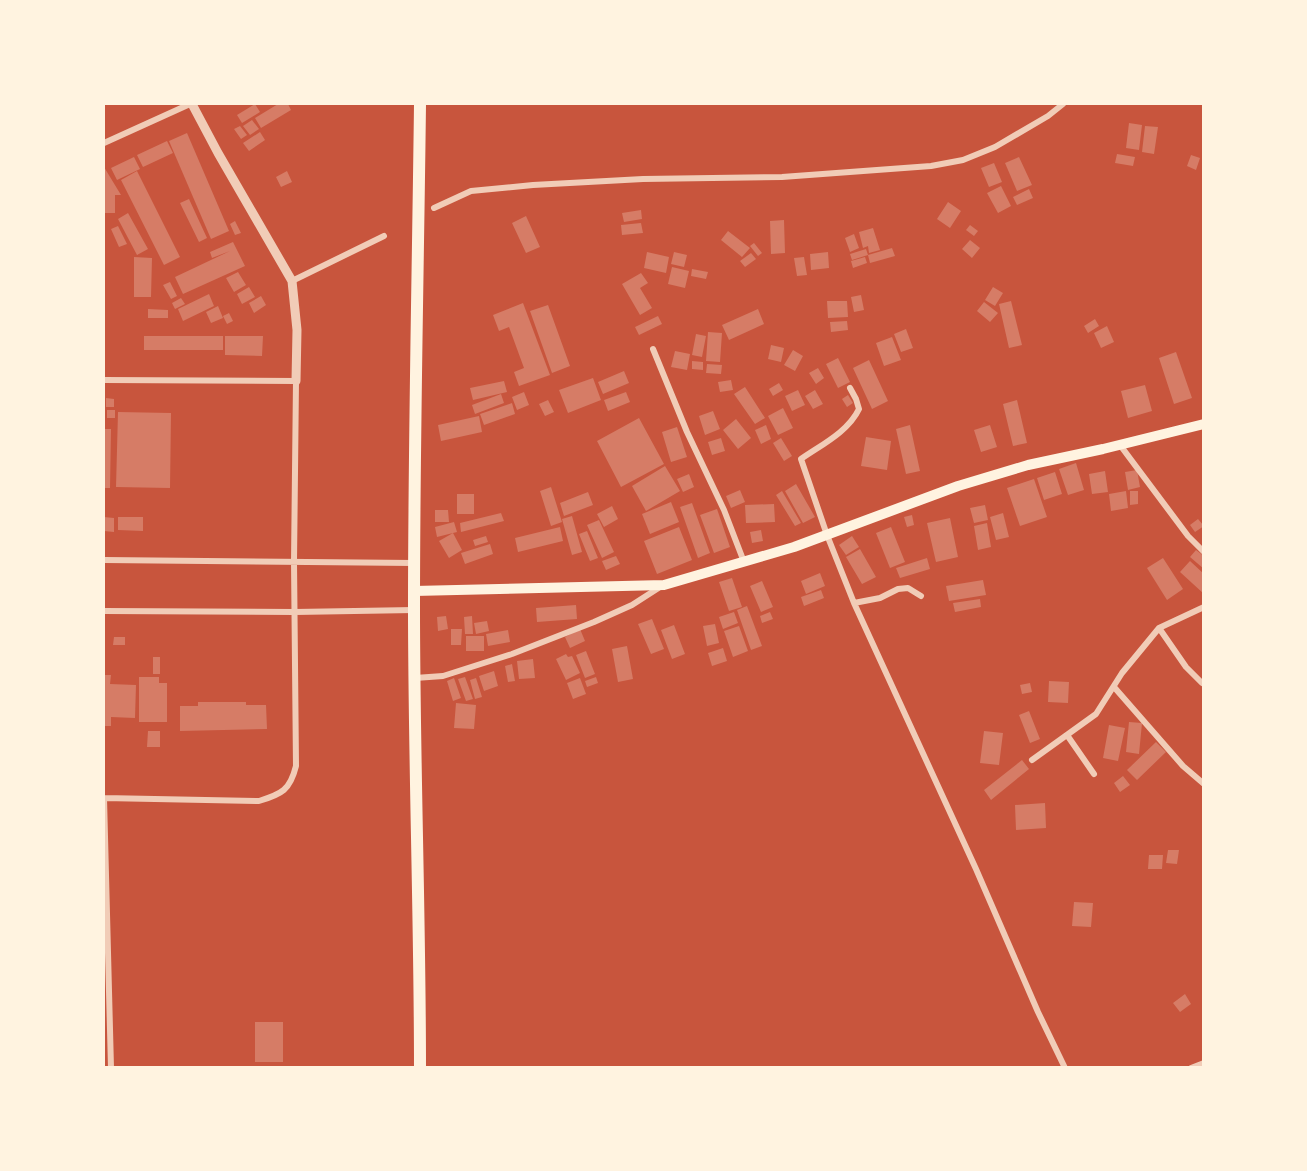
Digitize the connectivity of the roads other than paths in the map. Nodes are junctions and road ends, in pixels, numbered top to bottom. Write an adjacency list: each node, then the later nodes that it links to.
1 (191, 104): 4 (street); 7 (street)
2 (420, 104): 19 (highway)
3 (1063, 104): 5 (street)
4 (104, 143)
5 (434, 208)
6 (384, 236): 7 (street)
7 (292, 281): 10 (street)
8 (653, 349): 18 (street)
9 (104, 380): 10 (street)
10 (296, 381): 17 (street)
11 (849, 388): 14 (street)
12 (1203, 424): 13 (main road)
13 (1120, 445): 14 (main road); 15 (street)
14 (826, 535): 18 (main road); 23 (street)
15 (1203, 552)
16 (104, 560): 17 (street)
17 (294, 562): 19 (street); 27 (street)
18 (744, 562): 20 (main road)
19 (414, 563): 21 (highway)
20 (664, 585): 21 (main road); 29 (street)
21 (414, 591): 25 (highway)
22 (921, 596): 23 (street)
23 (854, 603): 40 (street)
24 (1203, 607): 28 (street)
25 (414, 610): 27 (street); 29 (highway)
26 (104, 611): 27 (street)
27 (296, 612): 36 (street)
28 (1159, 628): 30 (street); 31 (street)
29 (415, 678): 39 (highway)
30 (1202, 683)
31 (1113, 687): 32 (street); 35 (street)
32 (1067, 735): 33 (street); 34 (street)
33 (1032, 760)
34 (1095, 774)
35 (1203, 784)
36 (104, 798): 38 (street)
37 (1203, 1063): 41 (street)
38 (111, 1068)
39 (420, 1068)
40 (1065, 1068)
41 (1191, 1068)

